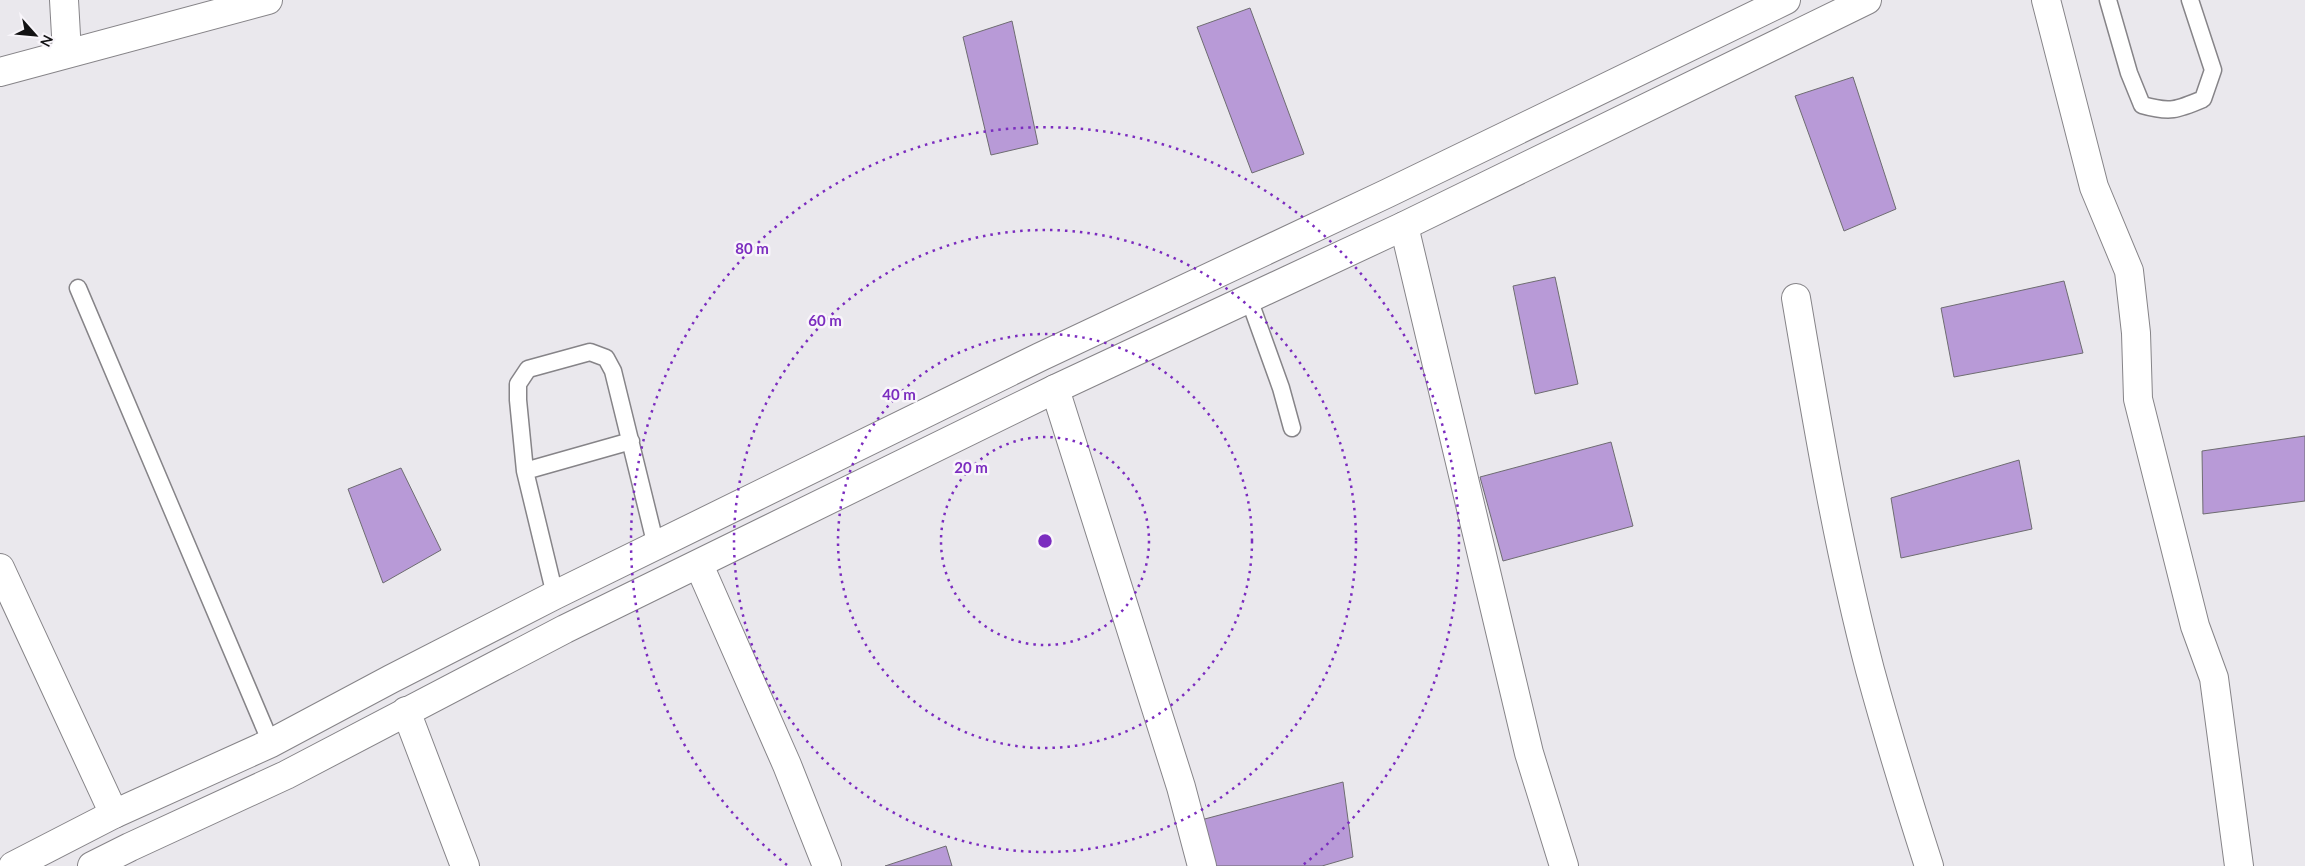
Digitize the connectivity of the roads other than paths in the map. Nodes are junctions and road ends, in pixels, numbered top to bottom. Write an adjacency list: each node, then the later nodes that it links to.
1 (64, 0): 8 (street)
2 (268, 0): 8 (street)
3 (1786, 0): 18 (street)
4 (1868, 0): 10 (street)
5 (2046, 0): 32 (street)
6 (2108, 0): 7 (lane)
7 (2190, 0)
8 (66, 53): 9 (street)
9 (0, 72)
10 (1404, 226): 13 (street); 30 (street)
11 (78, 288): 23 (lane)
12 (1796, 298): 31 (street)
13 (1248, 299): 14 (street); 15 (lane)
14 (1055, 390): 19 (street); 29 (street)
15 (1292, 428)
16 (631, 441): 17 (lane); 17 (lane); 18 (lane)
17 (526, 471): 21 (lane)
18 (656, 546): 21 (street)
19 (699, 564): 22 (street); 28 (street)
20 (0, 568): 24 (street)
21 (556, 595): 23 (street)
22 (406, 711): 26 (street); 27 (street)
23 (271, 743): 24 (street)
24 (114, 814): 25 (street)
25 (13, 866)
26 (92, 866)
27 (464, 866)
28 (827, 866)
29 (1202, 866)
30 (1564, 866)
31 (1929, 866)
32 (2239, 866)

